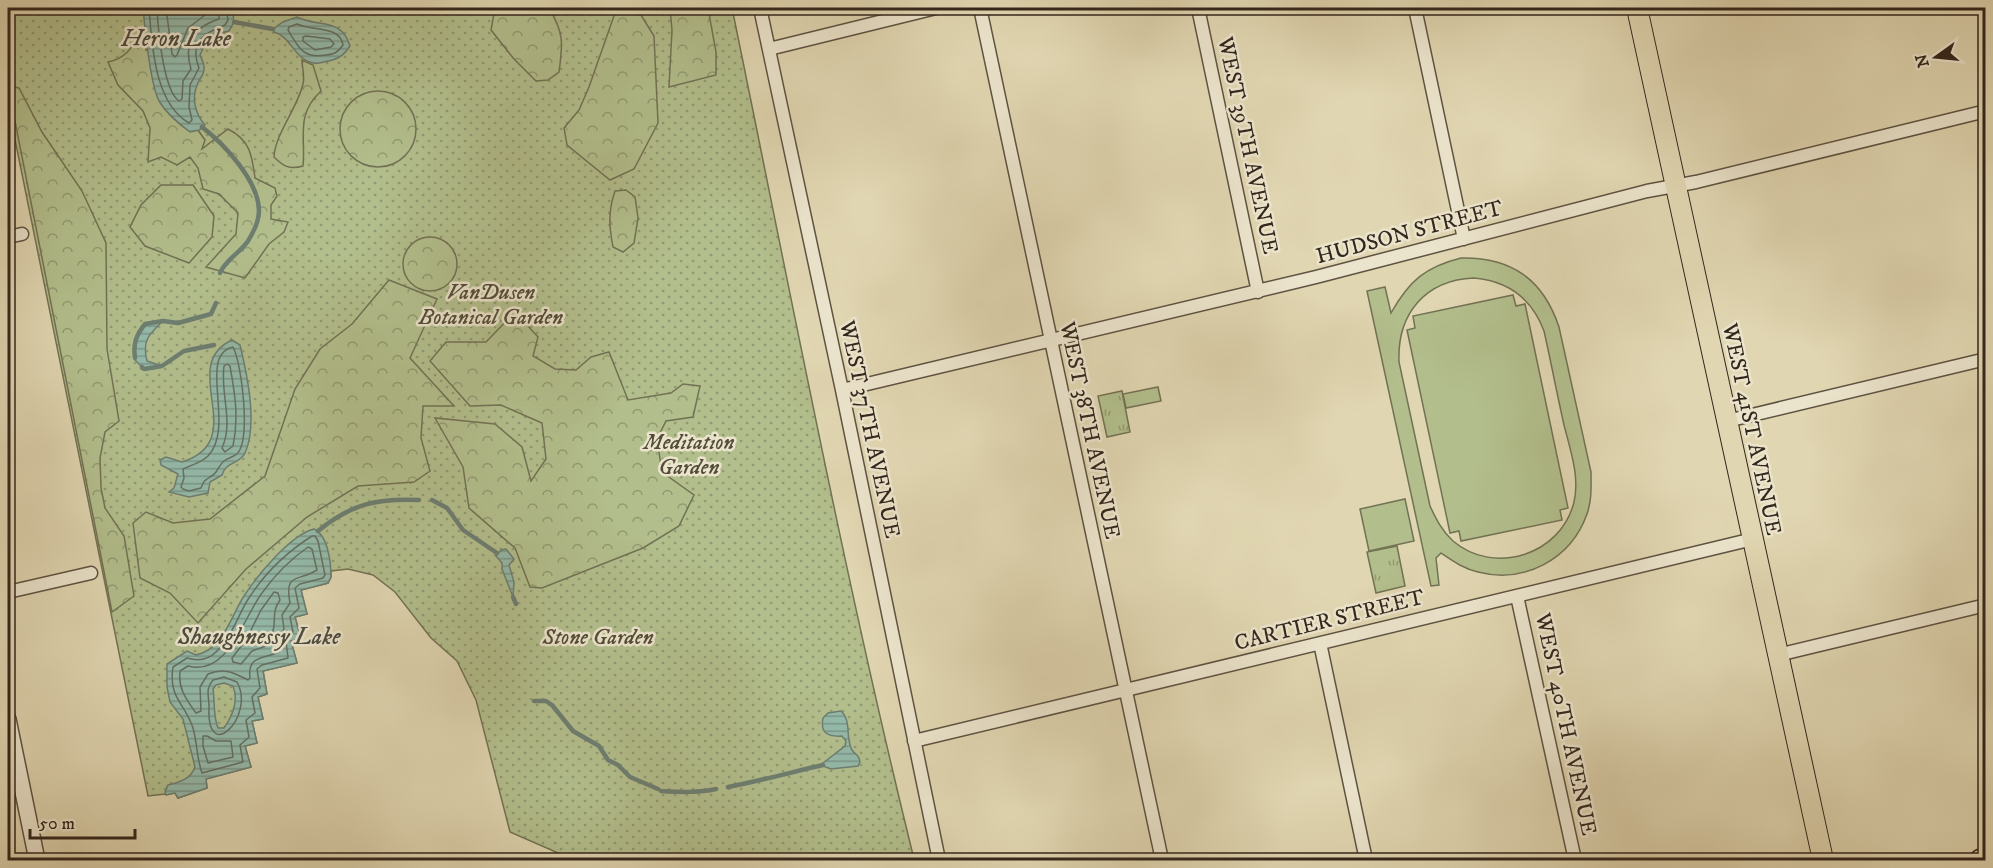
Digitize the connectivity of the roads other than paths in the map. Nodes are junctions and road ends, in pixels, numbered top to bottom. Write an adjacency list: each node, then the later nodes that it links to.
1 (760, 8): 7 (street, WEST 37TH AVENUE)
2 (936, 8): 7 (street)
3 (980, 8): 14 (street, WEST 38TH AVENUE)
4 (1198, 8): 13 (street, WEST 39TH AVENUE)
5 (1415, 8): 12 (street)
6 (1637, 8): 9 (main road, WEST 41ST AVENUE)
7 (769, 49): 16 (street, WEST 37TH AVENUE)
8 (1986, 111): 9 (street, HUDSON STREET)
9 (1676, 185): 12 (street, HUDSON STREET); 17 (main road, WEST 41ST AVENUE)
10 (22, 234): 11 (street)
11 (8, 237)
12 (1464, 239): 13 (street, HUDSON STREET)
13 (1258, 292): 14 (street, HUDSON STREET)
14 (1051, 340): 16 (street, HUDSON STREET); 25 (street, WEST 38TH AVENUE)
15 (1986, 359): 17 (street)
16 (842, 390): 27 (street, WEST 37TH AVENUE)
17 (1727, 421): 18 (main road, WEST 41ST AVENUE)
18 (1753, 539): 21 (street, CARTIER STREET); 24 (main road, WEST 41ST AVENUE)
19 (91, 573): 20 (street)
20 (8, 592)
21 (1518, 596): 23 (street, CARTIER STREET); 33 (street, WEST 40TH AVENUE)
22 (1986, 605): 24 (street)
23 (1320, 643): 25 (street, CARTIER STREET); 32 (street)
24 (1778, 655): 34 (main road, WEST 41ST AVENUE)
25 (1126, 690): 27 (street, CARTIER STREET); 31 (street, WEST 38TH AVENUE)
26 (8, 719): 29 (street)
27 (914, 741): 30 (street, WEST 37TH AVENUE)
28 (1986, 859): 35 (highway)
29 (37, 861)
30 (939, 861)
31 (1162, 861)
32 (1366, 861)
33 (1575, 861)
34 (1823, 861)
35 (1981, 861)

